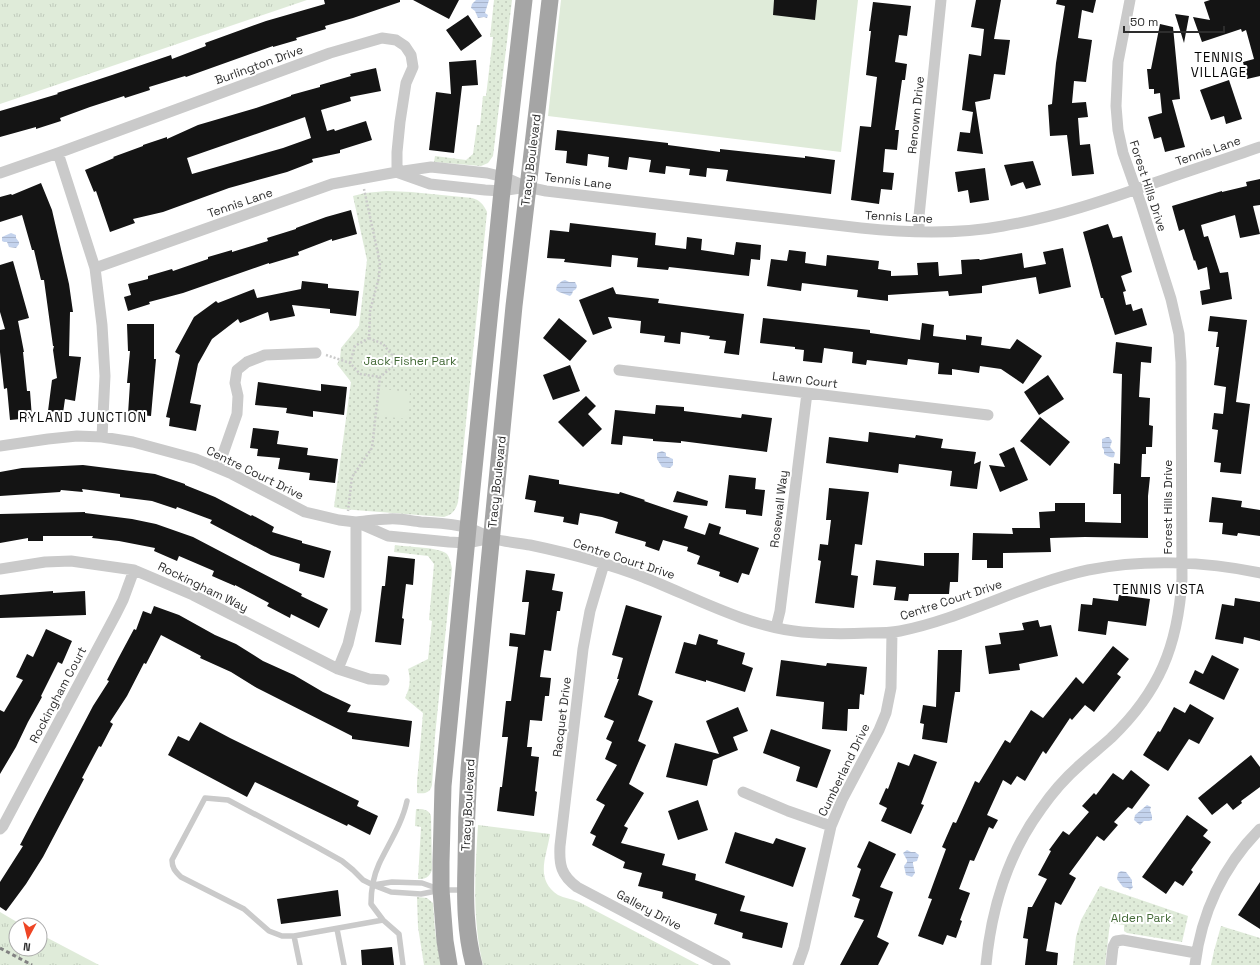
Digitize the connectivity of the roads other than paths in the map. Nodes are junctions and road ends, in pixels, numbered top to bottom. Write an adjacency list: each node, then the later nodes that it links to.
1 (524, 0): 9 (main road, Tracy Boulevard)
2 (550, 0): 10 (main road, Tracy Boulevard)
3 (941, 0): 12 (street, Renown Drive)
4 (1130, 0): 11 (street, Forest Hills Drive)
5 (1260, 147): 11 (street, Tennis Lane)
6 (58, 153): 7 (street, Burlington Drive); 8 (street, Burlington Drive); 13 (street)
7 (397, 172): 9 (street, Tennis Lane); 9 (street, Tennis Lane); 13 (street, Tennis Lane)
8 (0, 173)
9 (503, 184): 10 (street, Tennis Lane); 22 (main road, Tracy Boulevard)
10 (527, 187): 12 (street, Tennis Lane); 23 (main road, Tracy Boulevard)
11 (1136, 190): 12 (street, Tennis Lane); 24 (street, Forest Hills Drive)
12 (919, 232)
13 (95, 268): 18 (street)
14 (316, 353): 20 (street)
15 (619, 370): 16 (street, Lawn Court)
16 (807, 393): 17 (street, Lawn Court); 29 (street, Rosewall Way)
17 (988, 415)
18 (102, 437): 19 (street, Centre Court Drive); 20 (street, Centre Court Drive)
19 (0, 446)
20 (218, 468): 21 (street, Centre Court Drive)
21 (351, 522): 22 (street, Centre Court Drive); 22 (street, Centre Court Drive); 31 (street)
22 (467, 535): 23 (street, Centre Court Drive); 40 (main road, Tracy Boulevard)
23 (492, 538): 25 (street, Centre Court Drive); 41 (main road, Tracy Boulevard)
24 (1181, 563): 28 (street, Centre Court Drive); 30 (street, Centre Court Drive); 53 (street, Forest Hills Drive)
25 (604, 564): 29 (street, Centre Court Drive); 38 (street, Racquet Drive)
26 (0, 569): 27 (street, Rockingham Way)
27 (134, 570): 31 (street, Rockingham Way); 36 (street, Rockingham Court)
28 (1260, 572)
29 (776, 627): 30 (street, Centre Court Drive)
30 (892, 632): 35 (street, Cumberland Drive)
31 (338, 669): 32 (street, Rockingham Way)
32 (384, 680)
33 (743, 792): 35 (street)
34 (407, 801): 39 (lane)
35 (831, 826): 52 (street, Cumberland Drive)
36 (0, 829)
37 (1260, 829): 45 (street)
38 (564, 875): 51 (street, Gallery Drive)
39 (373, 885): 40 (lane); 40 (lane); 42 (lane); 44 (lane)
40 (441, 890): 41 (lane); 49 (main road, Tracy Boulevard)
41 (465, 890): 50 (main road, Tracy Boulevard)
42 (383, 920): 43 (lane); 48 (lane)
43 (337, 929): 44 (lane); 47 (lane)
44 (294, 936): 46 (lane)
45 (1196, 953): 54 (street); 55 (street)
46 (300, 965)
47 (344, 965)
48 (403, 965)
49 (450, 965)
50 (474, 965)
51 (725, 965)
52 (798, 965)
53 (986, 965)
54 (1111, 965)
55 (1195, 965)

